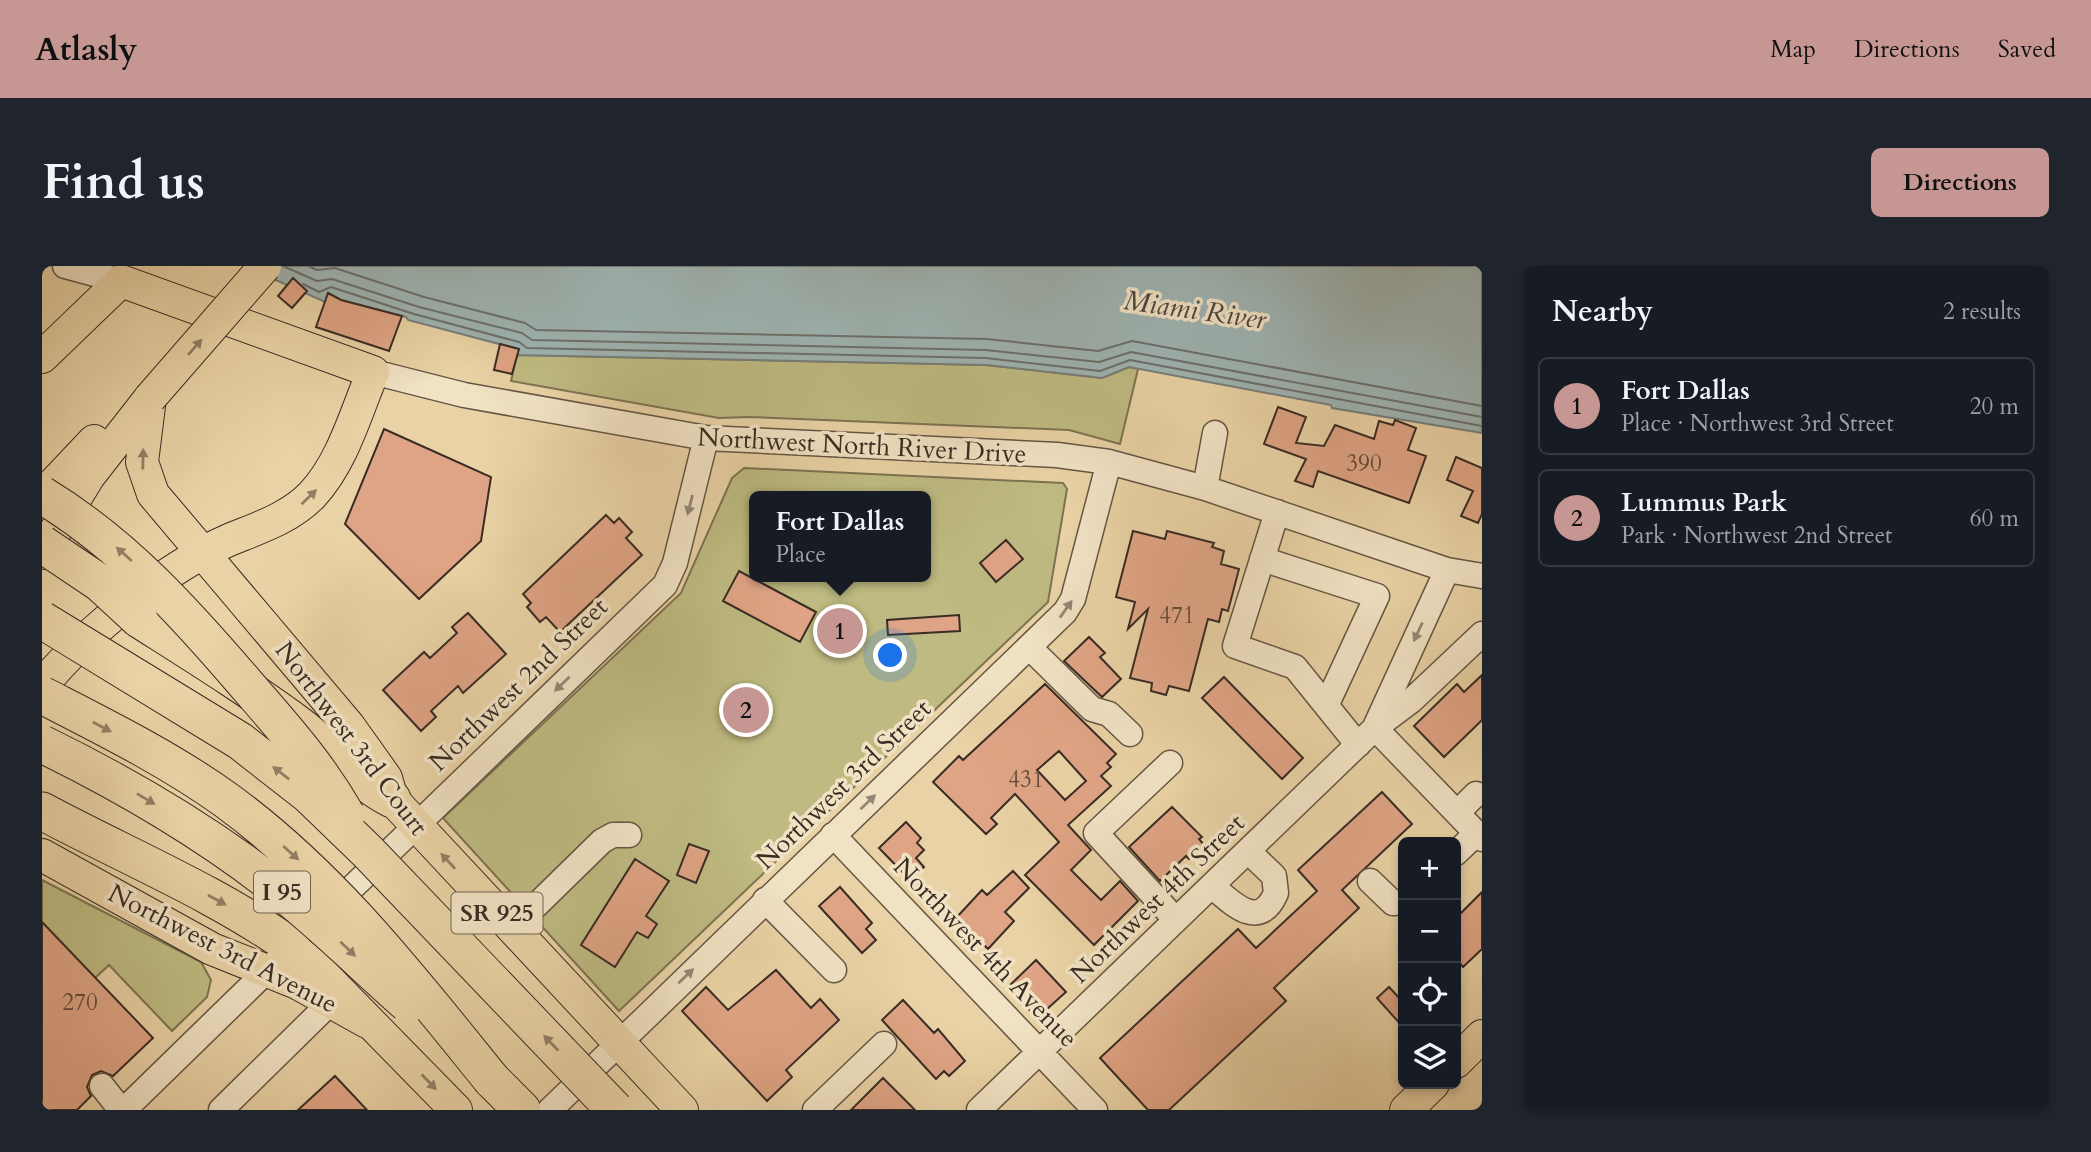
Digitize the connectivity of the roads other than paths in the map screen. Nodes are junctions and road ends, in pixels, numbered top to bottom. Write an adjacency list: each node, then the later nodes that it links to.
1 (65, 266): 3 (street)
2 (265, 266): 6 (main road, one-way to 2, bridge)
3 (121, 281): 4 (main road); 5 (main road, Northwest North River Drive)
4 (42, 358)
5 (373, 372): 8 (street, Northwest North River Drive); 13 (main road, one-way to 5)
6 (144, 405): 11 (main road); 15 (main road); 16 (main road, Northwest 3rd Court / SR 925, one-way to 6)
7 (1215, 433): 10 (street)
8 (706, 438): 9 (street, Northwest North River Drive); 35 (street, Northwest 2nd Street, one-way to 35)
9 (1109, 462): 10 (street, Northwest North River Drive); 25 (street, Northwest 3rd Street, one-way to 9)
10 (1205, 488): 12 (street, Northwest North River Drive)
11 (42, 496): 42 (highway, one-way to 11, bridge)
12 (1276, 512): 17 (street); 19 (street, Northwest North River Drive)
13 (252, 533): 16 (main road); 21 (main road)
14 (42, 544): 22 (highway, bridge)
15 (42, 553)
16 (204, 555): 21 (main road, Northwest 3rd Court / SR 925); 26 (main road)
17 (1262, 559): 28 (street); 28 (street)
18 (42, 569): 22 (highway)
19 (1447, 570): 20 (street, Northwest North River Drive); 30 (street, Northwest 4th Street, one-way to 30)
20 (1482, 576)
21 (234, 590): 35 (main road, Northwest 3rd Court / SR 925)
22 (139, 619): 35 (highway)
23 (42, 620): 42 (highway, one-way to 23, bridge)
24 (1482, 634): 30 (street, Northwest 4th Street)
25 (1029, 647): 29 (street); 38 (street, Northwest 3rd Street, one-way to 25)
26 (42, 686)
27 (42, 695): 59 (highway, one-way to 59, bridge)
28 (1327, 704): 30 (street)
29 (1130, 734)
30 (1367, 737): 36 (street); 41 (street, Northwest 4th Street)
31 (42, 744): 59 (highway, I 95, one-way to 59, bridge)
32 (1170, 763): 48 (street)
33 (1476, 794): 36 (street)
34 (43, 812): 50 (highway, one-way to 50)
35 (404, 812): 49 (main road, Northwest 3rd Court / SR 925, one-way to 35); 50 (street, Northwest 2nd Street)
36 (1457, 813): 39 (street)
37 (629, 835): 49 (street)
38 (833, 835): 46 (street, Northwest 3rd Street); 57 (street, Northwest 4th Avenue)
39 (1479, 836): 40 (street)
40 (1461, 849)
41 (1248, 851): 45 (street, Northwest 4th Street); 45 (street)
42 (368, 852): 67 (highway, one-way to 42, bridge)
43 (43, 856): 50 (main road, Northwest 3rd Avenue)
44 (1370, 881): 47 (street)
45 (1212, 886): 48 (street, Northwest 4th Street)
46 (765, 900): 51 (street); 55 (street, Northwest 3rd Street, one-way to 46)
47 (1398, 902)
48 (1176, 920): 57 (street, Northwest 4th Street)
49 (512, 929): 55 (main road, Northwest 3rd Court / SR 925)
50 (279, 959): 52 (main road, Northwest 3rd Avenue); 53 (main road, Northwest 3rd Avenue); 62 (street, Northwest 2nd Street)
51 (834, 970)
52 (332, 1001): 53 (main road, Northwest 3rd Avenue); 63 (street)
53 (367, 1022): 64 (main road, Northwest 3rd Avenue, one-way to 64)
54 (1482, 1036): 58 (main road)
55 (617, 1043): 66 (street, Northwest 3rd Street); 68 (main road, Northwest 3rd Court / SR 925)
56 (884, 1044): 69 (street)
57 (1040, 1052): 70 (street, Northwest 4th Street); 71 (street, Northwest 4th Avenue)
58 (1461, 1057)
59 (492, 1080): 65 (highway, I 95)
60 (102, 1086): 62 (street)
61 (1428, 1089): 72 (main road)
62 (130, 1108)
63 (220, 1110)
64 (456, 1110)
65 (522, 1110)
66 (550, 1110)
67 (615, 1110)
68 (682, 1110)
69 (815, 1110)
70 (979, 1110)
71 (1095, 1110)
72 (1406, 1110)

